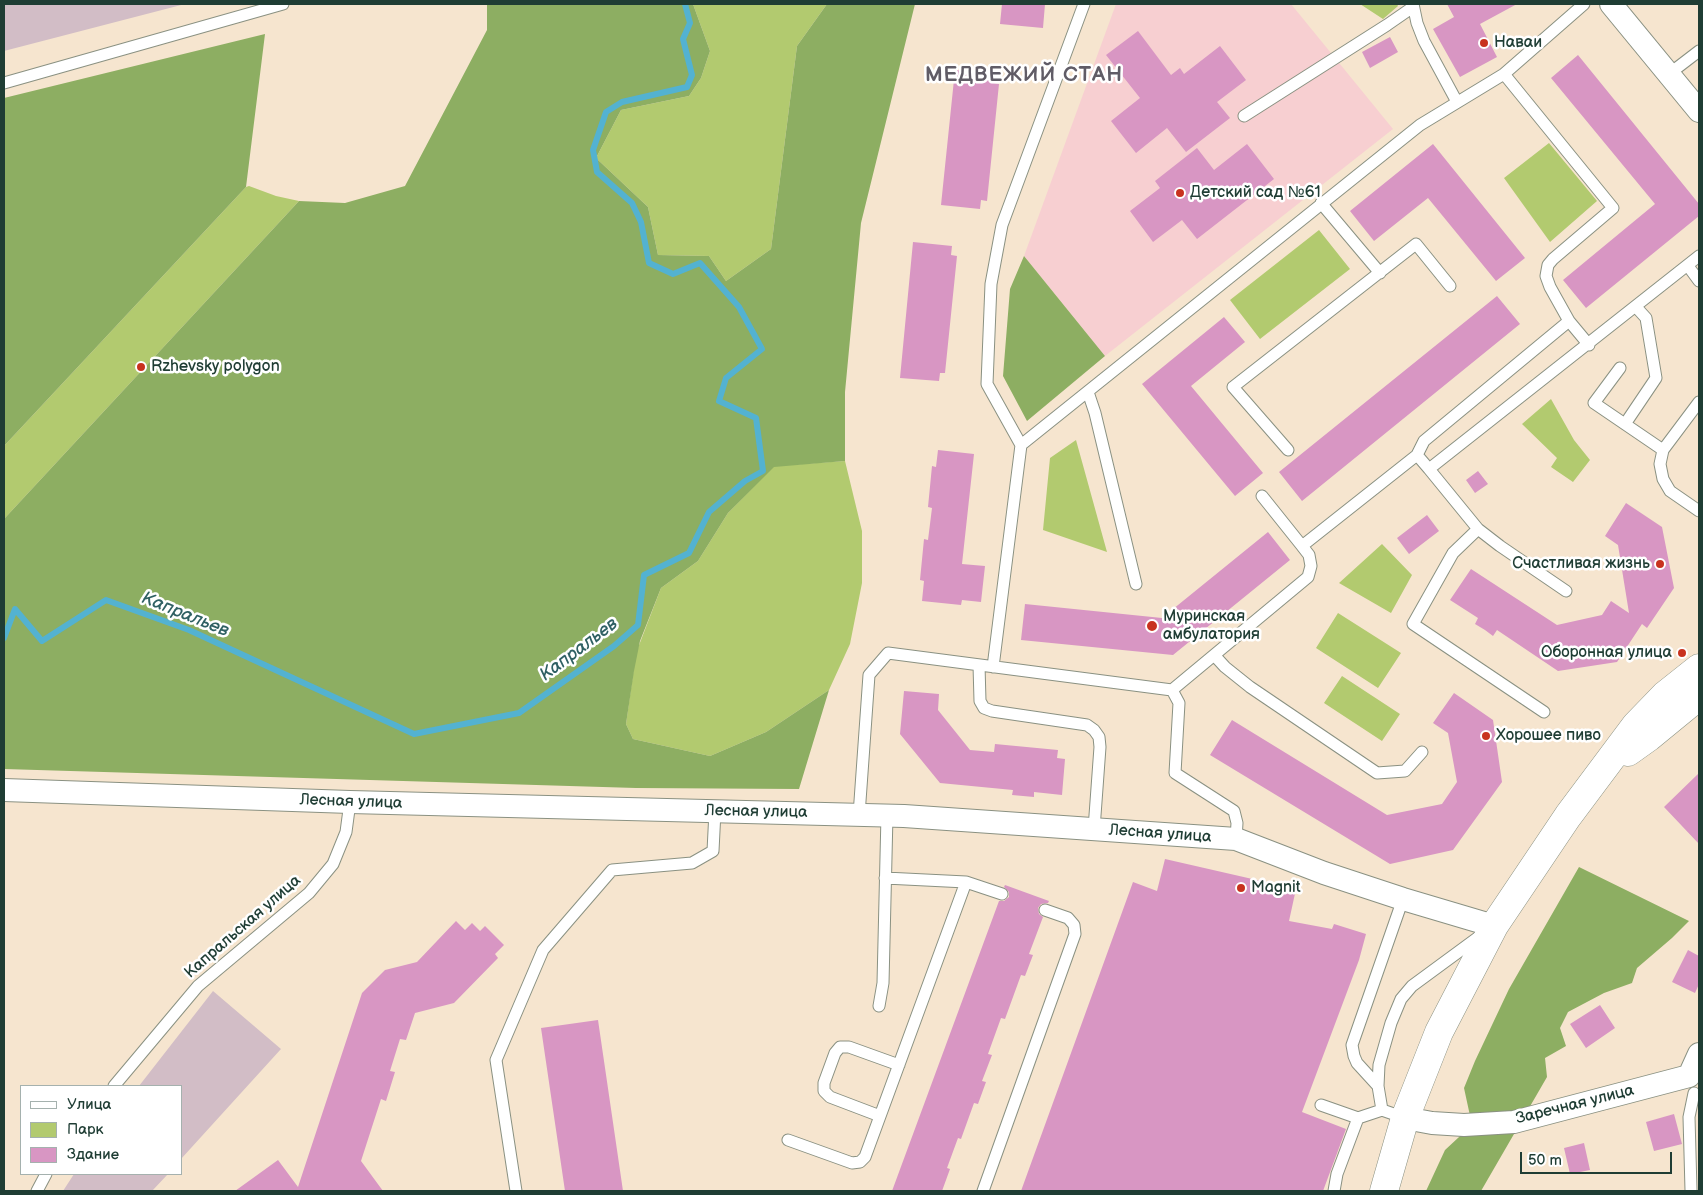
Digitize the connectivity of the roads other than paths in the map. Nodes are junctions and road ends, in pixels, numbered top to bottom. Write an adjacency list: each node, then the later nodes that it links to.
1 (283, 4): 9 (lane)
2 (1084, 4): 26 (lane)
3 (1584, 4): 7 (lane)
4 (1610, 4): 8 (street)
5 (1413, 5): 10 (lane); 12 (lane)
6 (1699, 51): 8 (lane)
7 (1504, 74): 10 (lane); 20 (lane)
8 (1669, 74): 11 (street)
9 (4, 83)
10 (1457, 102): 13 (lane)
11 (1699, 111)
12 (1244, 116)
13 (1321, 203): 16 (lane); 23 (lane)
14 (1699, 256): 15 (lane)
15 (1688, 266): 17 (lane); 19 (lane)
16 (1380, 273): 18 (lane); 27 (lane)
17 (1699, 281)
18 (1450, 286)
19 (1636, 307): 21 (lane); 25 (lane)
20 (1569, 321): 21 (lane); 29 (lane)
21 (1588, 344): 30 (lane)
22 (1620, 368): 25 (lane)
23 (1088, 392): 26 (lane); 35 (lane)
24 (1699, 402): 28 (lane)
25 (1625, 424): 28 (lane)
26 (1021, 445): 39 (lane)
27 (1288, 450)
28 (1663, 450): 32 (lane)
29 (1417, 455): 30 (lane); 34 (lane)
30 (1429, 469): 33 (lane)
31 (1262, 496): 34 (lane)
32 (1699, 511)
33 (1478, 529): 36 (lane); 43 (lane)
34 (1302, 546): 37 (lane)
35 (1136, 584)
36 (1566, 591)
37 (1214, 655): 41 (lane); 44 (lane)
38 (979, 665): 39 (lane); 49 (lane); 51 (lane)
39 (993, 667): 41 (lane)
40 (1699, 668): 45 (main road)
41 (1172, 690): 52 (lane)
42 (1699, 696): 45 (main road)
43 (1544, 712)
44 (1422, 752)
45 (1604, 768): 58 (main road)
46 (4, 790): 47 (street, Лесная улица)
47 (350, 802): 48 (street, Лесная улица); 63 (lane, Капральская улица)
48 (715, 812): 49 (street, Лесная улица); 74 (lane)
49 (860, 815): 50 (street, Лесная улица)
50 (887, 815): 51 (street, Лесная улица); 53 (lane)
51 (1094, 829): 52 (street, Лесная улица)
52 (1236, 839): 56 (street, Лесная улица)
53 (886, 878): 54 (lane); 59 (lane)
54 (966, 882): 55 (lane); 61 (lane)
55 (1002, 894)
56 (1403, 899): 58 (street, Лесная улица); 64 (lane)
57 (1045, 910): 75 (lane)
58 (1494, 926): 64 (lane); 67 (main road)
59 (878, 1006)
60 (1699, 1054): 62 (street)
61 (899, 1065): 68 (lane); 68 (lane)
62 (1692, 1084): 66 (lane); 67 (street, Заречная улица); 72 (lane)
63 (115, 1085)
64 (1378, 1086): 67 (lane)
65 (1321, 1105): 69 (lane)
66 (1699, 1105)
67 (1394, 1114): 69 (lane); 77 (main road)
68 (880, 1116): 70 (lane)
69 (1358, 1118): 76 (lane)
70 (788, 1140)
71 (45, 1175): 73 (lane)
72 (1691, 1190)
73 (37, 1191)
74 (516, 1191)
75 (983, 1191)
76 (1334, 1191)
77 (1384, 1191)

